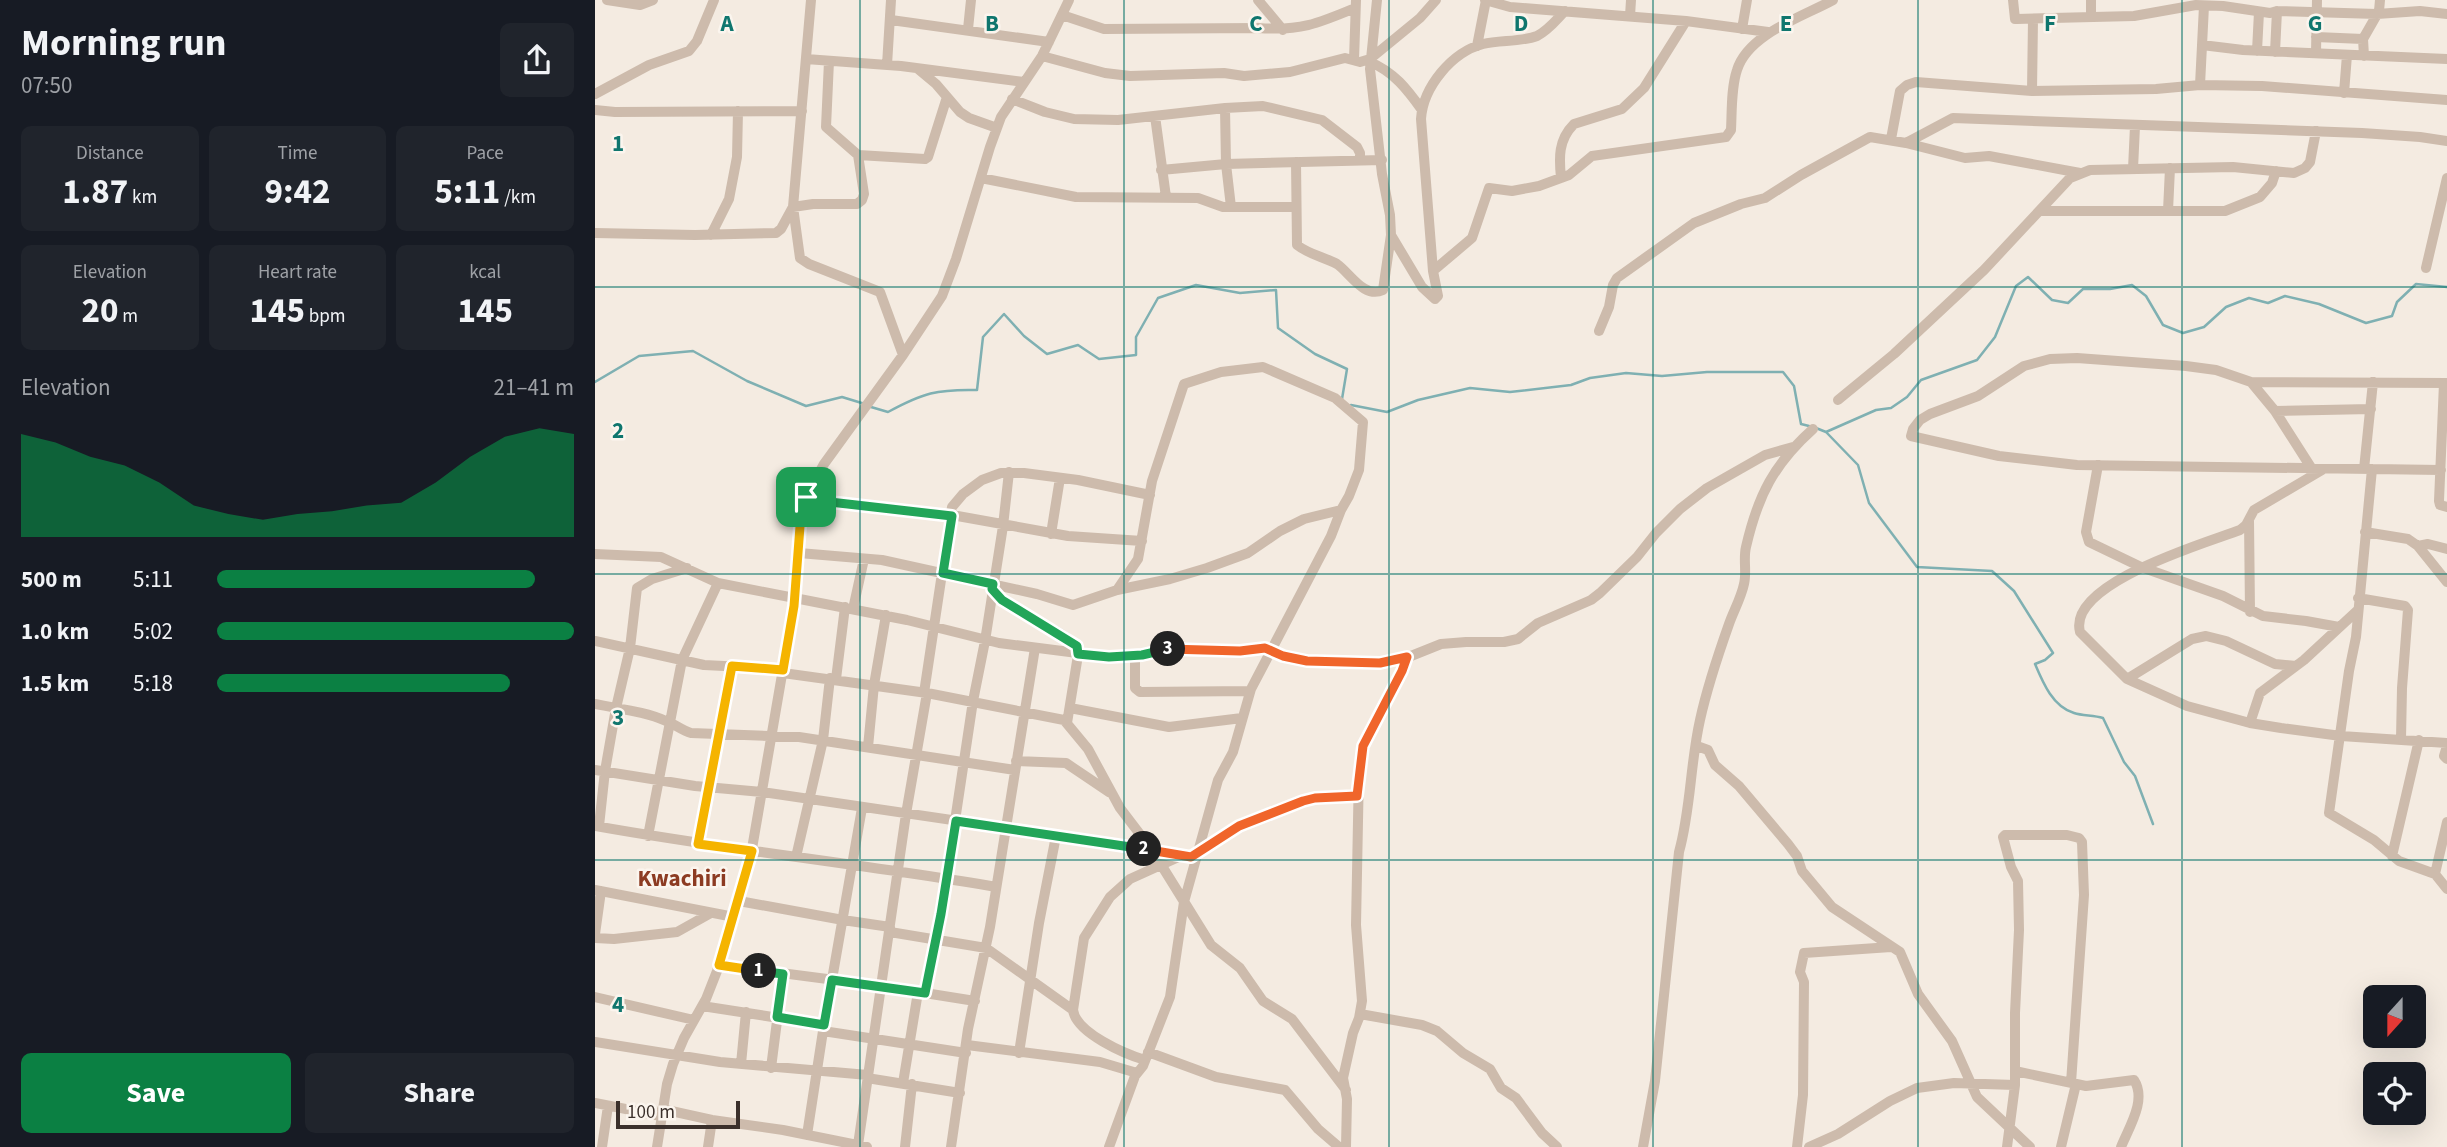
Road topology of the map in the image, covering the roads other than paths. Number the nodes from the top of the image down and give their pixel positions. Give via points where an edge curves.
1 (607, 0) edge
2 (653, 0) edge
3 (714, 0) edge
4 (810, 0) edge
5 (891, 0) edge
6 (971, 0) edge
7 (1069, 0) edge
8 (1258, 0) edge
9 (1377, 0) edge
10 (1436, 0) edge
11 (1486, 0) edge
12 (1631, 0) edge
13 (1747, 0) edge
14 (1833, 0) edge
15 (2013, 0) edge
16 (2091, 0) edge
17 (2353, 0) edge
18 (2380, 0) edge
19 (1355, 4) edge
20 (1512, 4) edge
21 (2204, 6) junction
22 (2317, 6) edge
23 (1565, 10) junction
24 (2277, 11) junction
25 (2259, 12) junction
26 (2352, 13) junction
27 (2377, 14) junction
28 (2447, 14) edge
29 (1062, 15) junction
30 (1630, 16) junction
31 (2091, 17) junction
32 (2033, 19) junction
33 (891, 20) junction
34 (1686, 21) junction
35 (968, 29) junction
36 (1742, 29) junction
37 (1283, 30) junction
38 (1767, 33) junction
39 (2316, 37) junction
40 (2363, 39) junction
41 (1049, 41) junction
42 (2202, 45) junction
43 (1477, 46) junction
44 (2257, 51) junction
45 (2275, 52) junction
46 (2316, 53) junction
47 (1042, 55) junction
48 (2347, 55) junction
49 (2364, 55) junction
50 (806, 59) junction
51 (2447, 59) edge
52 (1354, 60) junction
53 (1370, 60) junction
54 (829, 61) junction
55 (887, 65) junction
56 (918, 69) junction
57 (1024, 82) junction
58 (2200, 85) junction
59 (2032, 91) junction
60 (2344, 93) junction
61 (595, 94) edge
62 (947, 97) junction
63 (1012, 99) junction
64 (2447, 100) edge
65 (1225, 108) junction
66 (595, 110) edge
67 (1422, 110) junction
68 (738, 111) junction
69 (802, 111) junction
70 (1155, 116) junction
71 (2136, 126) junction
72 (997, 128) junction
73 (2316, 131) junction
74 (1891, 139) junction
75 (2447, 141) edge
76 (1906, 143) junction
77 (858, 155) junction
78 (1360, 160) junction
79 (1382, 160) junction
80 (1296, 162) junction
81 (1226, 164) junction
82 (2170, 168) junction
83 (2133, 169) junction
84 (1161, 170) junction
85 (2276, 172) junction
86 (2080, 173) junction
87 (981, 178) junction
88 (1561, 178) junction
89 (2447, 178) edge
90 (1166, 197) junction
91 (793, 207) junction
92 (1231, 207) junction
93 (1296, 207) junction
94 (2040, 211) junction
95 (2168, 211) junction
96 (595, 233) edge
97 (1391, 234) junction
98 (711, 235) junction
99 (2426, 268) dead end
100 (1433, 271) junction
101 (1599, 331) dead end
102 (903, 355) junction
103 (2251, 382) junction
104 (2373, 382) junction
105 (2446, 383) edge
106 (1838, 400) dead end
107 (2371, 409) junction
108 (2275, 411) junction
109 (1813, 429) dead end
110 (1793, 447) junction
111 (2098, 465) junction
112 (2312, 469) junction
113 (2324, 469) junction
114 (2368, 469) junction
115 (2441, 470) junction
116 (1009, 472) junction
117 (1060, 478) junction
118 (1150, 495) junction
119 (806, 497) junction
120 (2447, 507) edge
121 (1341, 510) junction
122 (952, 516) junction
123 (2249, 520) junction
124 (1003, 526) junction
125 (2365, 532) junction
126 (1051, 534) junction
127 (1142, 541) junction
128 (2418, 545) junction
129 (2447, 549) edge
130 (799, 553) junction
131 (595, 554) edge
132 (864, 559) junction
133 (2140, 567) junction
134 (687, 568) junction
135 (943, 573) junction
136 (2447, 582) edge
137 (718, 583) junction
138 (993, 586) junction
139 (1117, 590) junction
140 (795, 598) junction
141 (2358, 604) junction
142 (849, 608) junction
143 (2250, 612) junction
144 (886, 615) junction
145 (936, 627) junction
146 (2339, 627) junction
147 (985, 640) junction
148 (595, 641) edge
149 (630, 648) junction
150 (1035, 648) junction
151 (1271, 653) junction
152 (1078, 654) junction
153 (1135, 655) junction
154 (1407, 657) junction
155 (682, 660) junction
156 (732, 666) junction
157 (2296, 666) junction
158 (783, 671) junction
159 (833, 678) junction
160 (2127, 679) junction
161 (874, 685) junction
162 (1250, 691) junction
163 (926, 693) junction
164 (972, 701) junction
165 (595, 704) edge
166 (616, 708) junction
167 (1070, 708) junction
168 (1023, 711) junction
169 (1242, 718) junction
170 (669, 721) junction
171 (1067, 723) junction
172 (2250, 723) junction
173 (721, 734) junction
174 (772, 735) junction
175 (2341, 736) junction
176 (2401, 739) junction
177 (823, 740) junction
178 (2419, 740) junction
179 (2447, 745) edge
180 (1697, 746) junction
181 (868, 747) junction
182 (917, 755) junction
183 (2447, 759) edge
184 (964, 762) junction
185 (1015, 766) junction
186 (600, 771) edge
187 (660, 780) junction
188 (708, 788) junction
189 (762, 792) junction
190 (1113, 796) junction
191 (1357, 796) junction
192 (810, 799) junction
193 (863, 807) junction
194 (906, 814) junction
195 (956, 821) junction
196 (2447, 822) edge
197 (597, 826) edge
198 (1006, 828) junction
199 (2446, 835) edge
200 (648, 836) junction
201 (1055, 836) junction
202 (698, 844) junction
203 (1152, 850) junction
204 (752, 851) junction
205 (1197, 852) junction
206 (1183, 855) junction
207 (2392, 856) junction
208 (796, 857) junction
209 (852, 864) junction
210 (1160, 864) junction
211 (899, 870) junction
212 (2435, 874) junction
213 (946, 879) junction
214 (996, 887) junction
215 (2447, 889) edge
216 (598, 891) edge
217 (739, 901) junction
218 (1184, 902) junction
219 (711, 913) junction
220 (734, 917) junction
221 (843, 920) junction
222 (890, 929) junction
223 (595, 936) edge
224 (936, 940) junction
225 (1893, 947) junction
226 (986, 948) junction
227 (719, 965) junction
228 (783, 974) junction
229 (1031, 978) junction
230 (832, 980) junction
231 (881, 986) junction
232 (922, 992) junction
233 (595, 997) edge
234 (975, 1001) junction
235 (702, 1006) junction
236 (1073, 1010) junction
237 (745, 1012) junction
238 (1360, 1014) junction
239 (777, 1017) junction
240 (694, 1020) junction
241 (823, 1028) junction
242 (873, 1039) junction
243 (595, 1042) edge
244 (910, 1044) junction
245 (966, 1049) junction
246 (1019, 1053) junction
247 (677, 1054) junction
248 (1147, 1056) junction
249 (741, 1064) junction
250 (771, 1068) junction
251 (816, 1070) junction
252 (2015, 1071) junction
253 (1137, 1073) junction
254 (868, 1077) junction
255 (1970, 1083) junction
256 (2074, 1083) junction
257 (907, 1084) junction
258 (2015, 1085) junction
259 (1346, 1090) junction
260 (960, 1093) junction
261 (595, 1102) edge
262 (608, 1106) junction
263 (662, 1112) junction
264 (712, 1120) junction
265 (2010, 1129) junction
266 (811, 1139) edge
267 (862, 1146) edge
268 (602, 1147) edge
269 (657, 1147) edge
270 (708, 1147) edge
271 (905, 1147) edge
272 (951, 1147) edge
273 (1109, 1147) edge
274 (1339, 1147) edge
275 (1346, 1147) edge
276 (1557, 1147) edge
277 (1643, 1147) edge
278 (1797, 1147) edge
279 (1809, 1147) edge
280 (2007, 1147) edge
281 (2031, 1147) edge
282 (2061, 1147) edge
283 (2121, 1147) edge

1 - 2 street via 640,5
3 - 61 street via 689,51 649,65
4 - 50 street
5 - 33 street
6 - 35 street
7 - 29 street
8 - 37 street
9 - 53 street
10 - 53 street
11 - 20 street
11 - 43 street
12 - 30 street
13 - 36 street
14 - 38 street
15 - 32 street via 2015,19
16 - 31 street
17 - 26 street
18 - 27 street
19 - 37 street via 1317,24
19 - 52 street
20 - 23 street
21 - 25 street
21 - 31 street
21 - 42 street
22 - 24 street
22 - 26 street
22 - 39 street
23 - 30 street
23 - 43 street via 1537,35
24 - 25 street
24 - 45 street
25 - 44 street
26 - 27 street
27 - 28 street
27 - 40 street
29 - 37 street via 1104,29
29 - 41 street
30 - 34 street
31 - 32 street
32 - 59 street
33 - 35 street
33 - 55 street
34 - 36 street
34 - 88 street via 1644,88 1622,109 1569,129 1558,156
35 - 41 street
36 - 38 street
38 - 88 street via 1736,70 1731,130 1726,137 1592,156
39 - 40 street
39 - 46 street
40 - 49 street
41 - 47 street
42 - 44 street
42 - 58 street
43 - 67 street via 1448,64
44 - 45 street
45 - 46 street
46 - 48 street
47 - 52 street via 1130,76 1244,76
47 - 57 street
48 - 49 street
48 - 60 street
49 - 51 street
50 - 54 street
50 - 69 street
52 - 53 street
53 - 67 street via 1406,87
53 - 79 street
54 - 55 street
54 - 77 street via 826,127
55 - 56 street
56 - 57 street
56 - 62 street
57 - 63 street
58 - 59 street
58 - 60 street
59 - 74 street via 1907,85 1900,91
60 - 64 street
62 - 72 street via 969,118
62 - 77 street via 925,159
63 - 70 street via 1074,119
63 - 72 street
65 - 70 street
65 - 78 street via 1263,106 1322,120 1357,147
65 - 81 street
66 - 68 street
67 - 100 street
68 - 69 street
68 - 98 street via 737,157 729,199
69 - 91 street
70 - 84 street
71 - 73 street
71 - 76 street via 1953,118
71 - 83 street
72 - 87 street
73 - 75 street
73 - 85 street via 2305,168
74 - 76 street
74 - 101 street via 1870,137 1765,198 1679,232 1617,278
76 - 86 street via 1965,158 1989,156
77 - 91 street via 862,200
78 - 79 street
78 - 80 street
79 - 97 street
80 - 81 street
80 - 93 street
81 - 84 street
81 - 92 street
82 - 83 street
82 - 85 street
82 - 95 street
83 - 86 street
84 - 90 street
85 - 95 street via 2260,197 2234,209
86 - 94 street via 2063,183
87 - 90 street via 1076,197
87 - 102 street via 951,276
88 - 100 street via 1522,190 1489,188 1470,242
89 - 99 street
90 - 92 street via 1198,198
91 - 98 street via 776,233
91 - 102 street via 802,261 880,292
92 - 93 street
93 - 97 street via 1297,246 1337,264 1353,281 1375,292 1383,290
94 - 95 street
94 - 106 street via 1935,317
96 - 98 street
97 - 100 street via 1422,287 1435,299
102 - 119 street via 824,464
103 - 104 street
103 - 108 street
103 - 111 street via 2186,366 2050,359 2024,366 1978,396 1930,414 1913,429 1912,436 2014,458
104 - 105 street
104 - 107 street
105 - 115 street
107 - 108 street
107 - 114 street
108 - 112 street
109 - 110 street
110 - 154 street via 1765,454 1707,488 1680,509 1591,600 1538,624 1512,642 1441,644
110 - 180 street via 1771,475 1747,545 1745,581 1703,708
111 - 112 street
111 - 133 street via 2088,542
112 - 113 street
113 - 114 street
113 - 123 street via 2254,510
114 - 115 street
114 - 125 street
115 - 120 street via 2439,501
116 - 117 street
116 - 122 street via 982,480 963,494 952,507
116 - 124 street
117 - 118 street
117 - 126 street
118 - 121 street via 1184,384 1221,372 1263,367 1335,398 1363,422 1359,470
118 - 127 street
119 - 122 street
119 - 130 street
121 - 139 street via 1304,519 1232,559
121 - 151 street
122 - 124 street
122 - 135 street
123 - 133 street via 2240,530
123 - 143 street
124 - 126 street
124 - 138 street
125 - 128 street
125 - 141 street
126 - 127 street
127 - 139 street via 1138,559
128 - 129 street
128 - 136 street
130 - 132 street
130 - 140 street
131 - 134 street via 661,557
132 - 135 street
132 - 142 street
133 - 143 street via 2223,596
133 - 160 street via 2094,595 2078,627
134 - 137 street
134 - 149 street via 637,588
135 - 138 street
135 - 145 street
137 - 140 street
137 - 155 street
138 - 139 street via 1073,605
138 - 147 street
138 - 152 street via 1002,600 1077,646
140 - 142 street
140 - 158 street
141 - 146 street
141 - 175 street
141 - 176 street via 2405,606 2409,610
142 - 144 street
142 - 159 street
143 - 146 street
144 - 145 street
144 - 161 street
145 - 147 street
145 - 163 street
146 - 157 street
147 - 150 street
147 - 164 street
148 - 149 street
149 - 155 street
149 - 166 street
150 - 152 street
150 - 168 street
151 - 153 street via 1265,648 1185,649
151 - 154 street via 1307,661 1380,663
151 - 162 street
152 - 153 street
152 - 167 street
153 - 162 street via 1140,692
154 - 191 street via 1363,746
155 - 156 street
155 - 170 street
156 - 158 street
156 - 173 street
157 - 160 street via 2275,664 2206,636 2192,639
157 - 172 street via 2260,693
158 - 159 street
158 - 174 street
159 - 161 street
159 - 177 street
160 - 172 street via 2187,706
161 - 163 street
161 - 181 street
162 - 169 street
163 - 164 street
163 - 182 street
164 - 168 street
164 - 184 street
165 - 166 street
166 - 170 street
166 - 186 street
167 - 169 street via 1169,727
167 - 171 street
168 - 171 street
168 - 185 street
169 - 205 street
170 - 173 street via 691,733
170 - 187 street
171 - 190 street via 1088,749
172 - 175 street
173 - 174 street
173 - 188 street
174 - 177 street
174 - 189 street
175 - 176 street
175 - 207 street via 2329,813
176 - 178 street
177 - 181 street
177 - 192 street
178 - 179 street
178 - 207 street
179 - 183 street
180 - 225 street via 1708,750 1715,765 1788,844 1802,871 1832,907
180 - 277 street via 1679,852 1654,1089
181 - 182 street
182 - 184 street
182 - 194 street
184 - 185 street
184 - 195 street
185 - 190 street via 1066,763
185 - 198 street
186 - 187 street
186 - 197 street
187 - 188 street
187 - 200 street
188 - 189 street
188 - 202 street
189 - 192 street
189 - 204 street
190 - 203 street
191 - 205 street via 1303,801 1239,826
191 - 238 street
192 - 193 street
192 - 208 street
193 - 194 street
193 - 209 street
194 - 195 street
194 - 211 street
195 - 198 street
195 - 213 street
196 - 199 street
197 - 200 street
198 - 201 street
198 - 214 street
199 - 212 street
200 - 202 street
201 - 203 street
201 - 229 street
202 - 204 street
203 - 206 street
203 - 210 street
204 - 208 street
204 - 217 street
205 - 206 street via 1191,857
205 - 218 street
206 - 210 street
207 - 212 street
208 - 209 street
209 - 211 street
209 - 221 street
210 - 218 street
210 - 236 street via 1120,886 1085,934
211 - 213 street
211 - 222 street
212 - 215 street
213 - 214 street
213 - 224 street
214 - 226 street
216 - 219 street
216 - 223 street
217 - 220 street
217 - 221 street
218 - 248 street via 1170,997
218 - 259 street via 1211,945 1240,968 1262,1001 1292,1019
219 - 220 street
219 - 223 street via 677,932 614,939
220 - 227 street
221 - 222 street
221 - 230 street
222 - 224 street
222 - 231 street
224 - 226 street
224 - 232 street
225 - 255 street via 1900,952 1923,1002 1952,1041
225 - 278 street via 1804,953 1800,972 1804,980 1803,1095
226 - 229 street
226 - 234 street
227 - 228 street
227 - 235 street
228 - 230 street
228 - 239 street
229 - 236 street
229 - 246 street
230 - 231 street
230 - 241 street
231 - 232 street
231 - 242 street
232 - 234 street
232 - 244 street
233 - 240 street
234 - 245 street
235 - 237 street
235 - 240 street
236 - 248 street via 1087,1031 1126,1054
237 - 239 street
237 - 249 street
238 - 259 street via 1343,1078
238 - 276 street via 1437,1031 1490,1069 1501,1088
239 - 241 street
239 - 250 street
240 - 247 street
241 - 242 street
241 - 251 street
242 - 244 street
242 - 254 street
243 - 247 street
244 - 245 street
244 - 257 street
245 - 246 street
245 - 260 street
246 - 253 street via 1100,1062
247 - 249 street
247 - 263 street
248 - 253 street
248 - 274 street via 1216,1077 1285,1090
249 - 250 street
250 - 251 street
251 - 254 street
251 - 266 street
252 - 256 street
252 - 256 street via 2018,881 2003,837 2074,836 2082,842 2084,895
252 - 258 street
253 - 273 street
254 - 257 street
254 - 267 street
255 - 258 street
255 - 265 street
255 - 279 street via 1911,1090
256 - 282 street
256 - 283 street via 2094,1087 2136,1082 2138,1106
257 - 260 street
257 - 271 street
258 - 265 street
259 - 275 street
260 - 272 street
261 - 262 street
262 - 263 street
262 - 268 street
263 - 264 street
263 - 269 street
264 - 266 street
264 - 270 street
265 - 280 street
265 - 281 street
266 - 267 street

